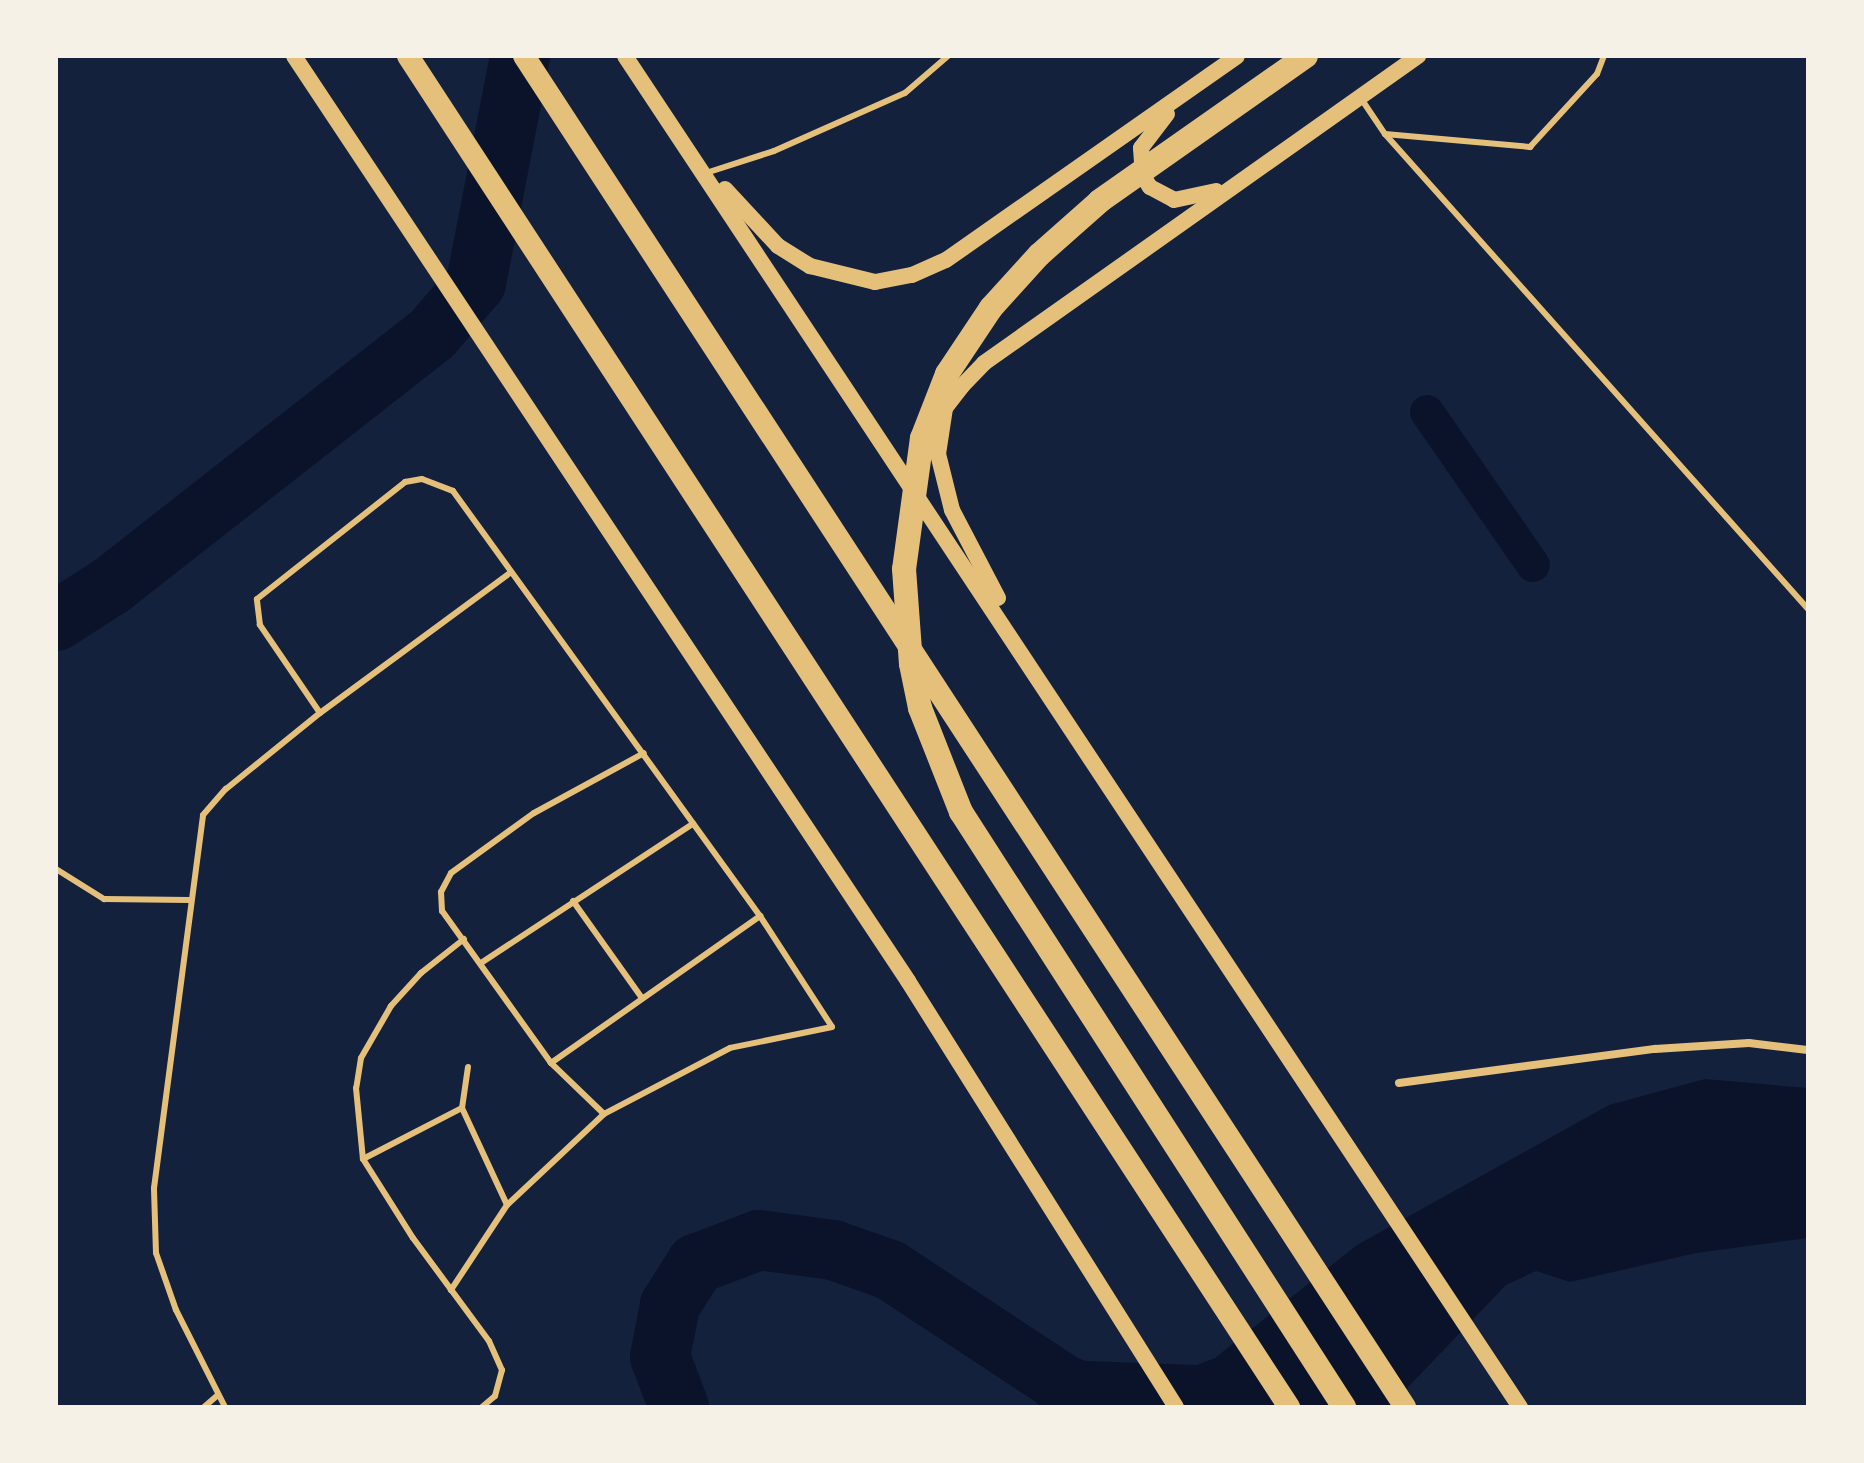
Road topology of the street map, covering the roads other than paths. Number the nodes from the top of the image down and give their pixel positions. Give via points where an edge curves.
1 (294, 56) edge
2 (408, 56) edge
3 (524, 56) edge
4 (625, 56) edge
5 (948, 56) edge
6 (1237, 56) edge
7 (1306, 56) edge
8 (1418, 56) edge
9 (1604, 56) edge
10 (1199, 83) junction
11 (1360, 97) junction
12 (1385, 134) junction
13 (697, 159) junction
14 (1260, 168) junction
15 (709, 172) junction
16 (511, 572) junction
17 (1808, 609) edge
18 (1037, 673) junction
19 (320, 713) junction
20 (644, 753) junction
21 (693, 824) junction
22 (56, 869) edge
23 (189, 900) junction
24 (573, 901) junction
25 (760, 916) junction
26 (464, 939) junction
27 (481, 963) junction
28 (642, 998) junction
29 (1808, 1050) edge
30 (551, 1063) junction
31 (468, 1067) dead end
32 (1399, 1083) dead end
33 (462, 1108) junction
34 (604, 1114) junction
35 (363, 1159) junction
36 (507, 1205) junction
37 (451, 1290) junction
38 (218, 1395) junction
39 (204, 1407) edge
40 (225, 1407) edge
41 (482, 1407) edge
42 (1176, 1407) edge
43 (1289, 1407) edge
44 (1344, 1407) edge
45 (1405, 1407) edge
46 (1520, 1407) edge

1 - 42 main road via 908,981
2 - 43 highway
3 - 45 highway
4 - 13 main road
5 - 15 lane via 905,93 774,151
6 - 10 main road
7 - 44 highway via 1100,201 1039,255 991,308 947,374 922,438 904,569 920,708 961,812
8 - 11 main road
9 - 12 lane via 1597,74 1530,147
10 - 14 main road via 1146,135 1140,162 1150,187 1187,201
10 - 15 main road via 946,260 887,280 846,278 810,266 778,246
11 - 12 lane
11 - 14 main road
12 - 17 lane
13 - 15 main road
13 - 18 main road
14 - 18 main road via 984,363 945,408 938,454 952,510
16 - 19 lane
16 - 19 lane via 453,491 422,479 405,482 257,599 260,625
16 - 20 lane
18 - 46 main road
19 - 23 lane via 226,789 203,815
20 - 21 lane
20 - 26 lane via 534,813 451,873 441,892 442,911
21 - 24 lane
21 - 25 lane
22 - 23 lane via 104,899
23 - 38 lane via 154,1188 156,1253 176,1310
24 - 27 lane
24 - 28 lane
25 - 28 lane
25 - 34 lane via 832,1027 730,1048
26 - 27 lane
26 - 35 lane via 421,973 391,1006 361,1058 356,1088
27 - 30 lane
28 - 30 lane
29 - 32 street via 1749,1043 1655,1049
30 - 34 lane
31 - 33 lane
33 - 35 lane
33 - 36 lane
34 - 36 lane
35 - 37 lane
36 - 37 lane
37 - 41 lane via 489,1341 502,1370 495,1396
38 - 39 lane
38 - 40 lane

